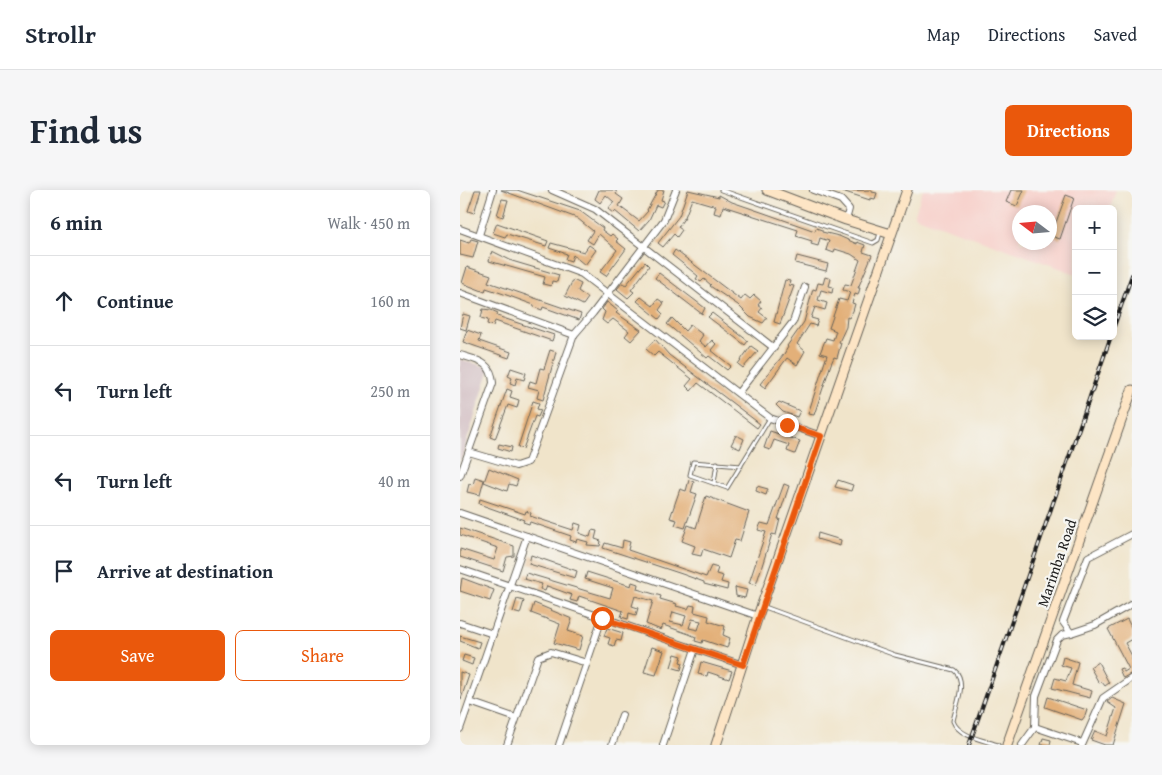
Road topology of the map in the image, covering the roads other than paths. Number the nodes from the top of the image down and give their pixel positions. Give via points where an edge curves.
1 (493, 190) edge
2 (552, 190) edge
3 (676, 190) edge
4 (721, 190) edge
5 (767, 190) edge
6 (813, 190) edge
7 (907, 190) edge
8 (846, 220) junction
9 (460, 229) edge
10 (880, 231) junction
11 (891, 234) junction
12 (479, 235) junction
13 (642, 246) junction
14 (805, 287) dead end
15 (460, 293) edge
16 (608, 293) junction
17 (574, 335) junction
18 (774, 348) junction
19 (460, 355) edge
20 (1132, 390) edge
21 (738, 393) junction
22 (770, 418) junction
23 (821, 436) junction
24 (469, 452) junction
25 (717, 463) junction
26 (741, 466) junction
27 (460, 476) edge
28 (714, 483) junction
29 (460, 513) edge
30 (1132, 534) edge
31 (527, 536) junction
32 (460, 569) edge
33 (510, 586) junction
34 (1132, 604) edge
35 (762, 606) junction
36 (758, 616) junction
37 (602, 618) junction
38 (460, 623) edge
39 (1071, 633) junction
40 (493, 634) junction
41 (695, 649) junction
42 (587, 663) junction
43 (743, 665) junction
44 (1132, 678) edge
45 (470, 702) junction
46 (622, 715) dead end
47 (516, 718) junction
48 (1035, 727) junction
49 (460, 729) edge
50 (1082, 744) edge
51 (507, 745) edge
52 (559, 745) edge
53 (612, 745) edge
54 (663, 745) edge
55 (716, 745) edge
56 (998, 745) edge
57 (1007, 745) edge
58 (1022, 745) edge

1 - 12 street
2 - 13 street via 595,209
3 - 13 street via 664,220
4 - 10 lane via 873,242 878,240
5 - 8 street
6 - 8 street via 845,204 849,209
7 - 11 street
8 - 10 street
9 - 12 street
10 - 11 street
11 - 23 street
12 - 16 street via 582,274
13 - 16 street
13 - 18 street
14 - 18 street via 793,322
15 - 17 street
16 - 17 street
16 - 21 street
17 - 24 street via 528,462 516,466
18 - 21 street
19 - 24 street via 485,363 493,383
20 - 57 street, Marimba Road
21 - 22 street
22 - 23 street
22 - 26 lane
23 - 35 street
24 - 27 street
25 - 26 lane
25 - 28 lane
25 - 28 lane via 693,462 690,475
26 - 28 lane via 727,488
29 - 31 street
30 - 39 street via 1088,557 1063,622
31 - 33 street
31 - 36 street
32 - 33 street
33 - 37 street
33 - 40 street
34 - 39 street via 1095,625
35 - 36 street
35 - 56 lane via 895,655 954,670 962,682 953,721 955,727 960,732
36 - 43 street
37 - 41 street
37 - 42 street
38 - 40 street
39 - 48 street via 1062,635 1054,648 1036,696
40 - 45 street
41 - 43 street
41 - 54 street
42 - 47 street via 551,652 541,654 535,660
42 - 52 street
43 - 55 street
44 - 50 street via 1103,698
45 - 47 street
45 - 49 street
46 - 53 street
47 - 51 street
48 - 50 street
48 - 58 street

